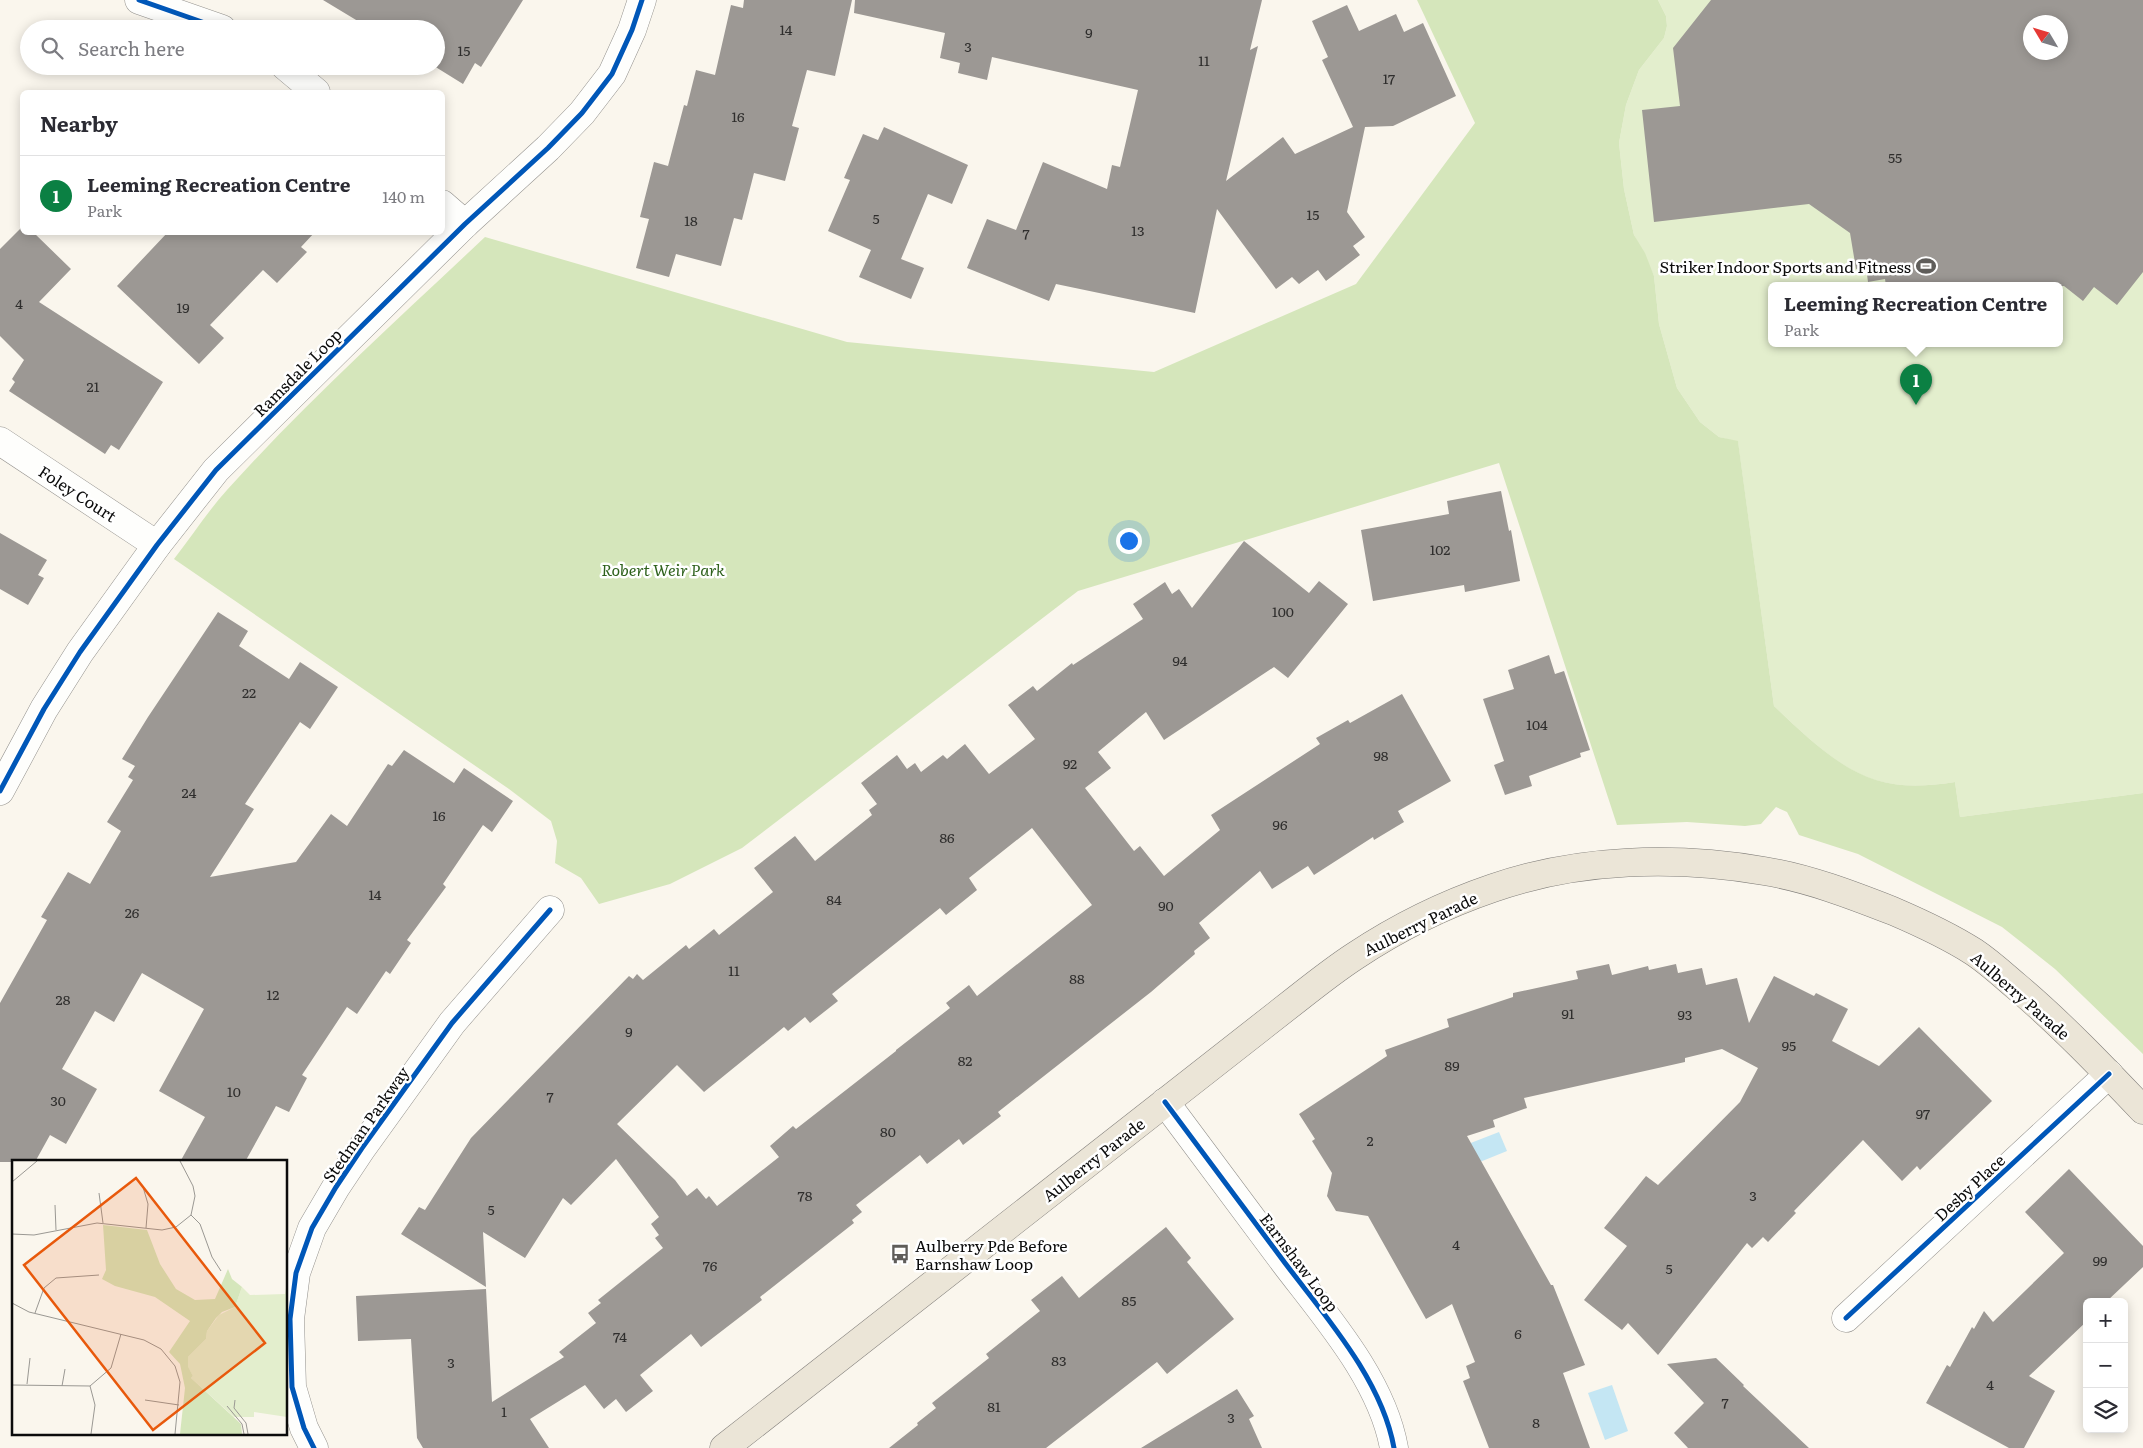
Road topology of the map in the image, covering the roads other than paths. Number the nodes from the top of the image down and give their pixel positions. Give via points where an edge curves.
1 (139, 0) edge
2 (642, 0) edge
3 (196, 20) edge
4 (295, 75) edge
5 (314, 90) edge
6 (445, 206) edge
7 (466, 224) junction
8 (0, 441) edge
9 (157, 544) junction
10 (0, 791) edge
11 (550, 910) dead end
12 (2109, 1074) junction
13 (1165, 1102) junction
14 (2143, 1110) edge
15 (1846, 1318) dead end
16 (314, 1448) edge
17 (724, 1448) edge
18 (1394, 1448) edge

1 - 3 street
2 - 7 street, Ramsdale Loop via 612,74 588,105 548,148
4 - 5 street
6 - 7 street
7 - 9 street, Ramsdale Loop via 216,470
8 - 9 street, Foley Court
9 - 10 street, Ramsdale Loop via 44,708
11 - 16 street, Stedman Parkway via 452,1023 357,1156 312,1228 296,1273 290,1319 292,1387 304,1428
12 - 13 main road, Aulberry Parade via 2041,1007 1999,972 1975,953 1925,925 1861,898 1765,871 1680,862 1633,863 1584,867 1528,878 1493,888 1404,928 1341,966
12 - 14 main road, Aulberry Parade
12 - 15 street, Desby Place
13 - 17 main road, Aulberry Parade
13 - 18 street, Earnshaw Loop via 1346,1344 1374,1390

